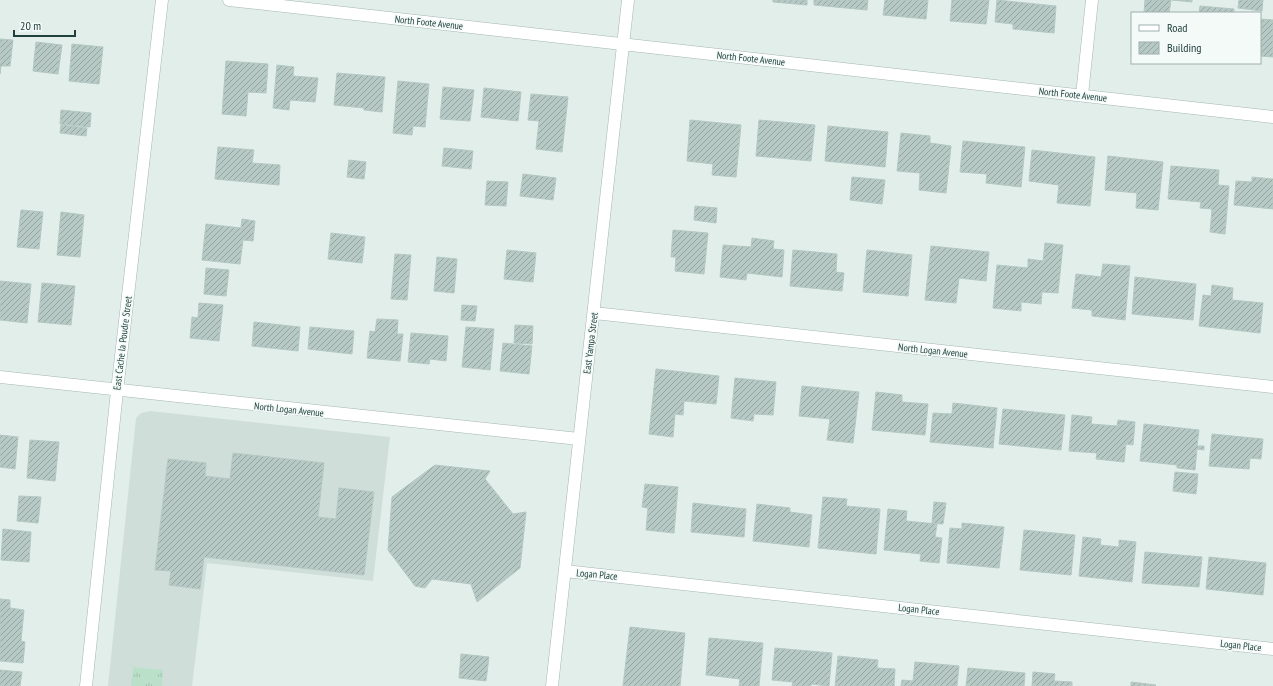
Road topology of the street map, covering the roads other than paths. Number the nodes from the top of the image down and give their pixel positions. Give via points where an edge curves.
1 (162, 0) edge
2 (229, 0) edge
3 (628, 0) edge
4 (1092, 0) edge
5 (624, 44) junction
6 (1082, 95) junction
7 (1273, 117) edge
8 (594, 313) junction
9 (0, 377) edge
10 (1273, 387) edge
11 (117, 390) junction
12 (579, 439) junction
13 (565, 571) junction
14 (1273, 649) edge
15 (86, 686) edge
16 (552, 686) edge

1 - 11 street, East Cache la Poudre Street
2 - 5 street, North Foote Avenue
3 - 5 street, East Yampa Street
4 - 6 street
5 - 6 street, North Foote Avenue
5 - 8 street, East Yampa Street
6 - 7 street, North Foote Avenue
8 - 10 street, North Logan Avenue
8 - 12 street, East Yampa Street
9 - 11 street, North Logan Avenue
11 - 12 street, North Logan Avenue
11 - 15 street, East Cache la Poudre Street
12 - 13 street, East Yampa Street
13 - 14 street, Logan Place
13 - 16 street, East Yampa Street

